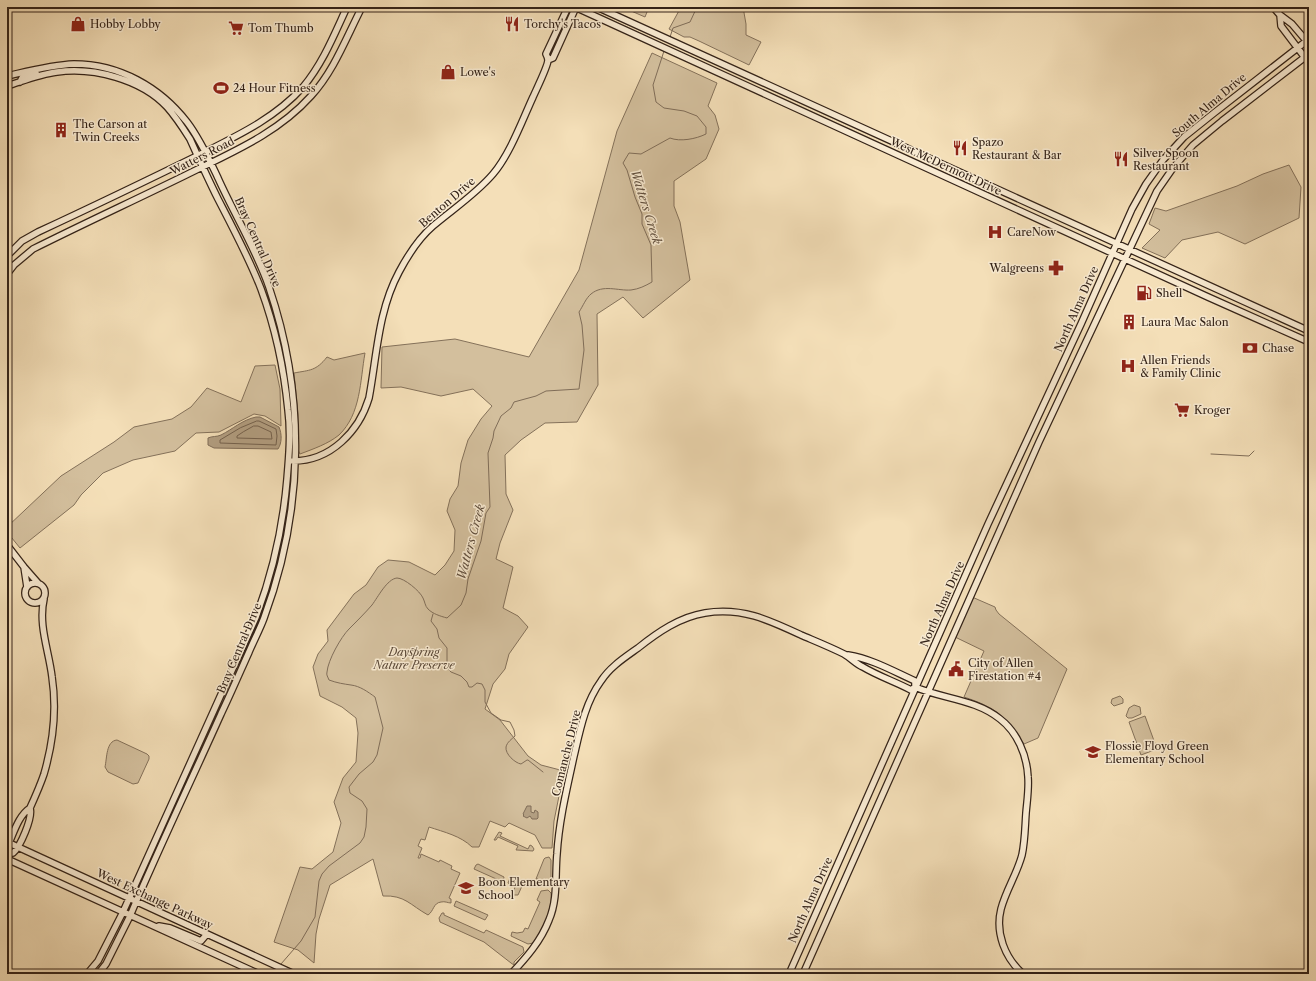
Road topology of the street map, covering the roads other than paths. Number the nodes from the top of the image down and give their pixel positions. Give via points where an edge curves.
1 (347, 7) edge
2 (362, 7) edge
3 (568, 7) edge
4 (576, 7) edge
5 (597, 7) edge
6 (1273, 7) edge
7 (1280, 15) junction
8 (1308, 41) edge
9 (1297, 48) junction
10 (1307, 56) edge
11 (548, 60) junction
12 (1309, 63) edge
13 (50, 67) junction
14 (7, 76) edge
15 (20, 82) junction
16 (7, 86) edge
17 (155, 97) junction
18 (177, 110) junction
19 (824, 111) junction
20 (820, 119) junction
21 (205, 152) junction
22 (198, 156) junction
23 (211, 163) junction
24 (941, 165) junction
25 (204, 167) junction
26 (937, 173) junction
27 (1022, 201) junction
28 (1017, 209) junction
29 (1116, 244) junction
30 (1129, 250) junction
31 (1112, 252) junction
32 (7, 256) edge
33 (1125, 259) junction
34 (7, 274) edge
35 (1233, 298) junction
36 (1229, 306) junction
37 (1309, 331) edge
38 (1309, 342) edge
39 (1028, 438) junction
40 (1039, 442) junction
41 (289, 461) junction
42 (296, 461) junction
43 (7, 545) edge
44 (24, 567) junction
45 (38, 583) junction
46 (27, 587) junction
47 (44, 598) junction
48 (34, 603) junction
49 (41, 618) junction
50 (845, 655) junction
51 (882, 666) junction
52 (879, 674) junction
53 (915, 687) junction
54 (928, 692) junction
55 (30, 808) junction
56 (8, 843) edge
57 (18, 847) junction
58 (7, 853) edge
59 (7, 859) edge
60 (129, 898) junction
61 (136, 901) junction
62 (122, 912) junction
63 (130, 916) junction
64 (151, 925) junction
65 (207, 934) junction
66 (257, 973) edge
67 (87, 974) edge
68 (98, 974) edge
69 (294, 974) edge
70 (511, 974) edge
71 (789, 974) edge
72 (803, 974) edge
73 (1023, 974) edge

1 - 21 main road, Watters Road via 323,58 294,97 265,120
2 - 23 main road, Watters Road via 334,64 311,96 271,131
3 - 11 main road, Benton Drive via 546,54
4 - 11 main road, Benton Drive via 553,58
4 - 20 main road, West McDermott Drive
5 - 19 main road, West McDermott Drive
6 - 7 main road
7 - 8 main road
7 - 9 main road via 1281,26
8 - 9 main road, South Alma Drive
9 - 10 main road
9 - 29 main road, South Alma Drive via 1184,137 1146,184
10 - 12 main road
10 - 30 main road, South Alma Drive via 1222,121 1190,149 1157,191
11 - 42 main road, Benton Drive via 513,139 493,174 432,227 411,251 398,274 382,317 369,398 360,421 344,440 324,454
13 - 14 main road
13 - 15 main road via 22,78
13 - 18 main road via 75,64 113,70 151,87
15 - 16 main road
15 - 17 main road via 56,72 102,73 130,82
17 - 18 main road
17 - 22 main road, Bray Central Drive via 182,126
18 - 21 main road, Bray Central Drive
19 - 20 main road
19 - 24 main road, West McDermott Drive
20 - 26 main road, West McDermott Drive
21 - 22 main road, Watters Road
21 - 23 main road, Bray Central Drive
22 - 25 main road, Bray Central Drive
22 - 32 main road, Watters Road via 38,232 22,241
23 - 25 main road, Watters Road
23 - 42 main road, Bray Central Drive via 269,286 280,324 293,394
24 - 26 main road
24 - 27 main road, West McDermott Drive
25 - 34 main road, Watters Road via 33,249 14,264
25 - 41 main road, Bray Central Drive via 253,270 272,324 288,409
26 - 28 main road, West McDermott Drive
27 - 28 main road
27 - 29 main road, West McDermott Drive
28 - 31 main road, West McDermott Drive
29 - 30 main road, West McDermott Drive
29 - 31 main road, North Alma Drive
30 - 33 main road, North Alma Drive
30 - 35 main road, West McDermott Drive
31 - 33 main road, West McDermott Drive
31 - 39 main road, North Alma Drive
33 - 36 main road, West McDermott Drive
33 - 40 main road, North Alma Drive
35 - 36 main road
35 - 37 main road, West McDermott Drive
36 - 38 main road, West McDermott Drive
39 - 40 main road
39 - 53 main road, North Alma Drive
40 - 54 main road, North Alma Drive
41 - 42 main road, Benton Drive
41 - 60 main road, Bray Central Drive via 280,534 262,601
42 - 61 main road, Bray Central Drive via 292,509 281,563 264,618
43 - 44 main road
44 - 45 main road
44 - 46 main road
45 - 46 main road via 32,583
45 - 47 main road via 45,589
46 - 48 main road via 25,596
47 - 48 main road
47 - 49 main road
48 - 49 main road
49 - 55 main road via 55,707 48,758
50 - 51 main road, Comanche Drive
50 - 52 main road, Comanche Drive
50 - 70 main road, Comanche Drive via 762,617 739,612 717,612 692,616 672,624 611,669 594,692 584,716 567,785 559,827 556,894 550,918 541,939
51 - 52 main road
51 - 53 main road, Comanche Drive via 915,681
52 - 53 main road, Comanche Drive via 911,690
53 - 54 main road, Comanche Drive
53 - 71 main road, North Alma Drive
54 - 72 main road, North Alma Drive
54 - 73 main road, Comanche Drive via 976,705 991,712 1013,733 1024,755 1028,778 1023,849 999,922 1007,954
55 - 56 main road via 21,818
55 - 57 main road via 30,819
56 - 57 main road, West Exchange Parkway
57 - 58 main road via 13,854
57 - 60 main road, West Exchange Parkway
59 - 62 main road
60 - 61 main road, West Exchange Parkway
60 - 62 main road, Bray Central Drive
61 - 63 main road, Bray Central Drive
61 - 65 main road, West Exchange Parkway
62 - 63 main road
62 - 67 main road, Bray Central Drive via 98,961
63 - 64 main road
63 - 68 main road, Bray Central Drive via 106,964
64 - 65 main road via 170,928 201,941
64 - 66 main road
65 - 69 main road, West Exchange Parkway

